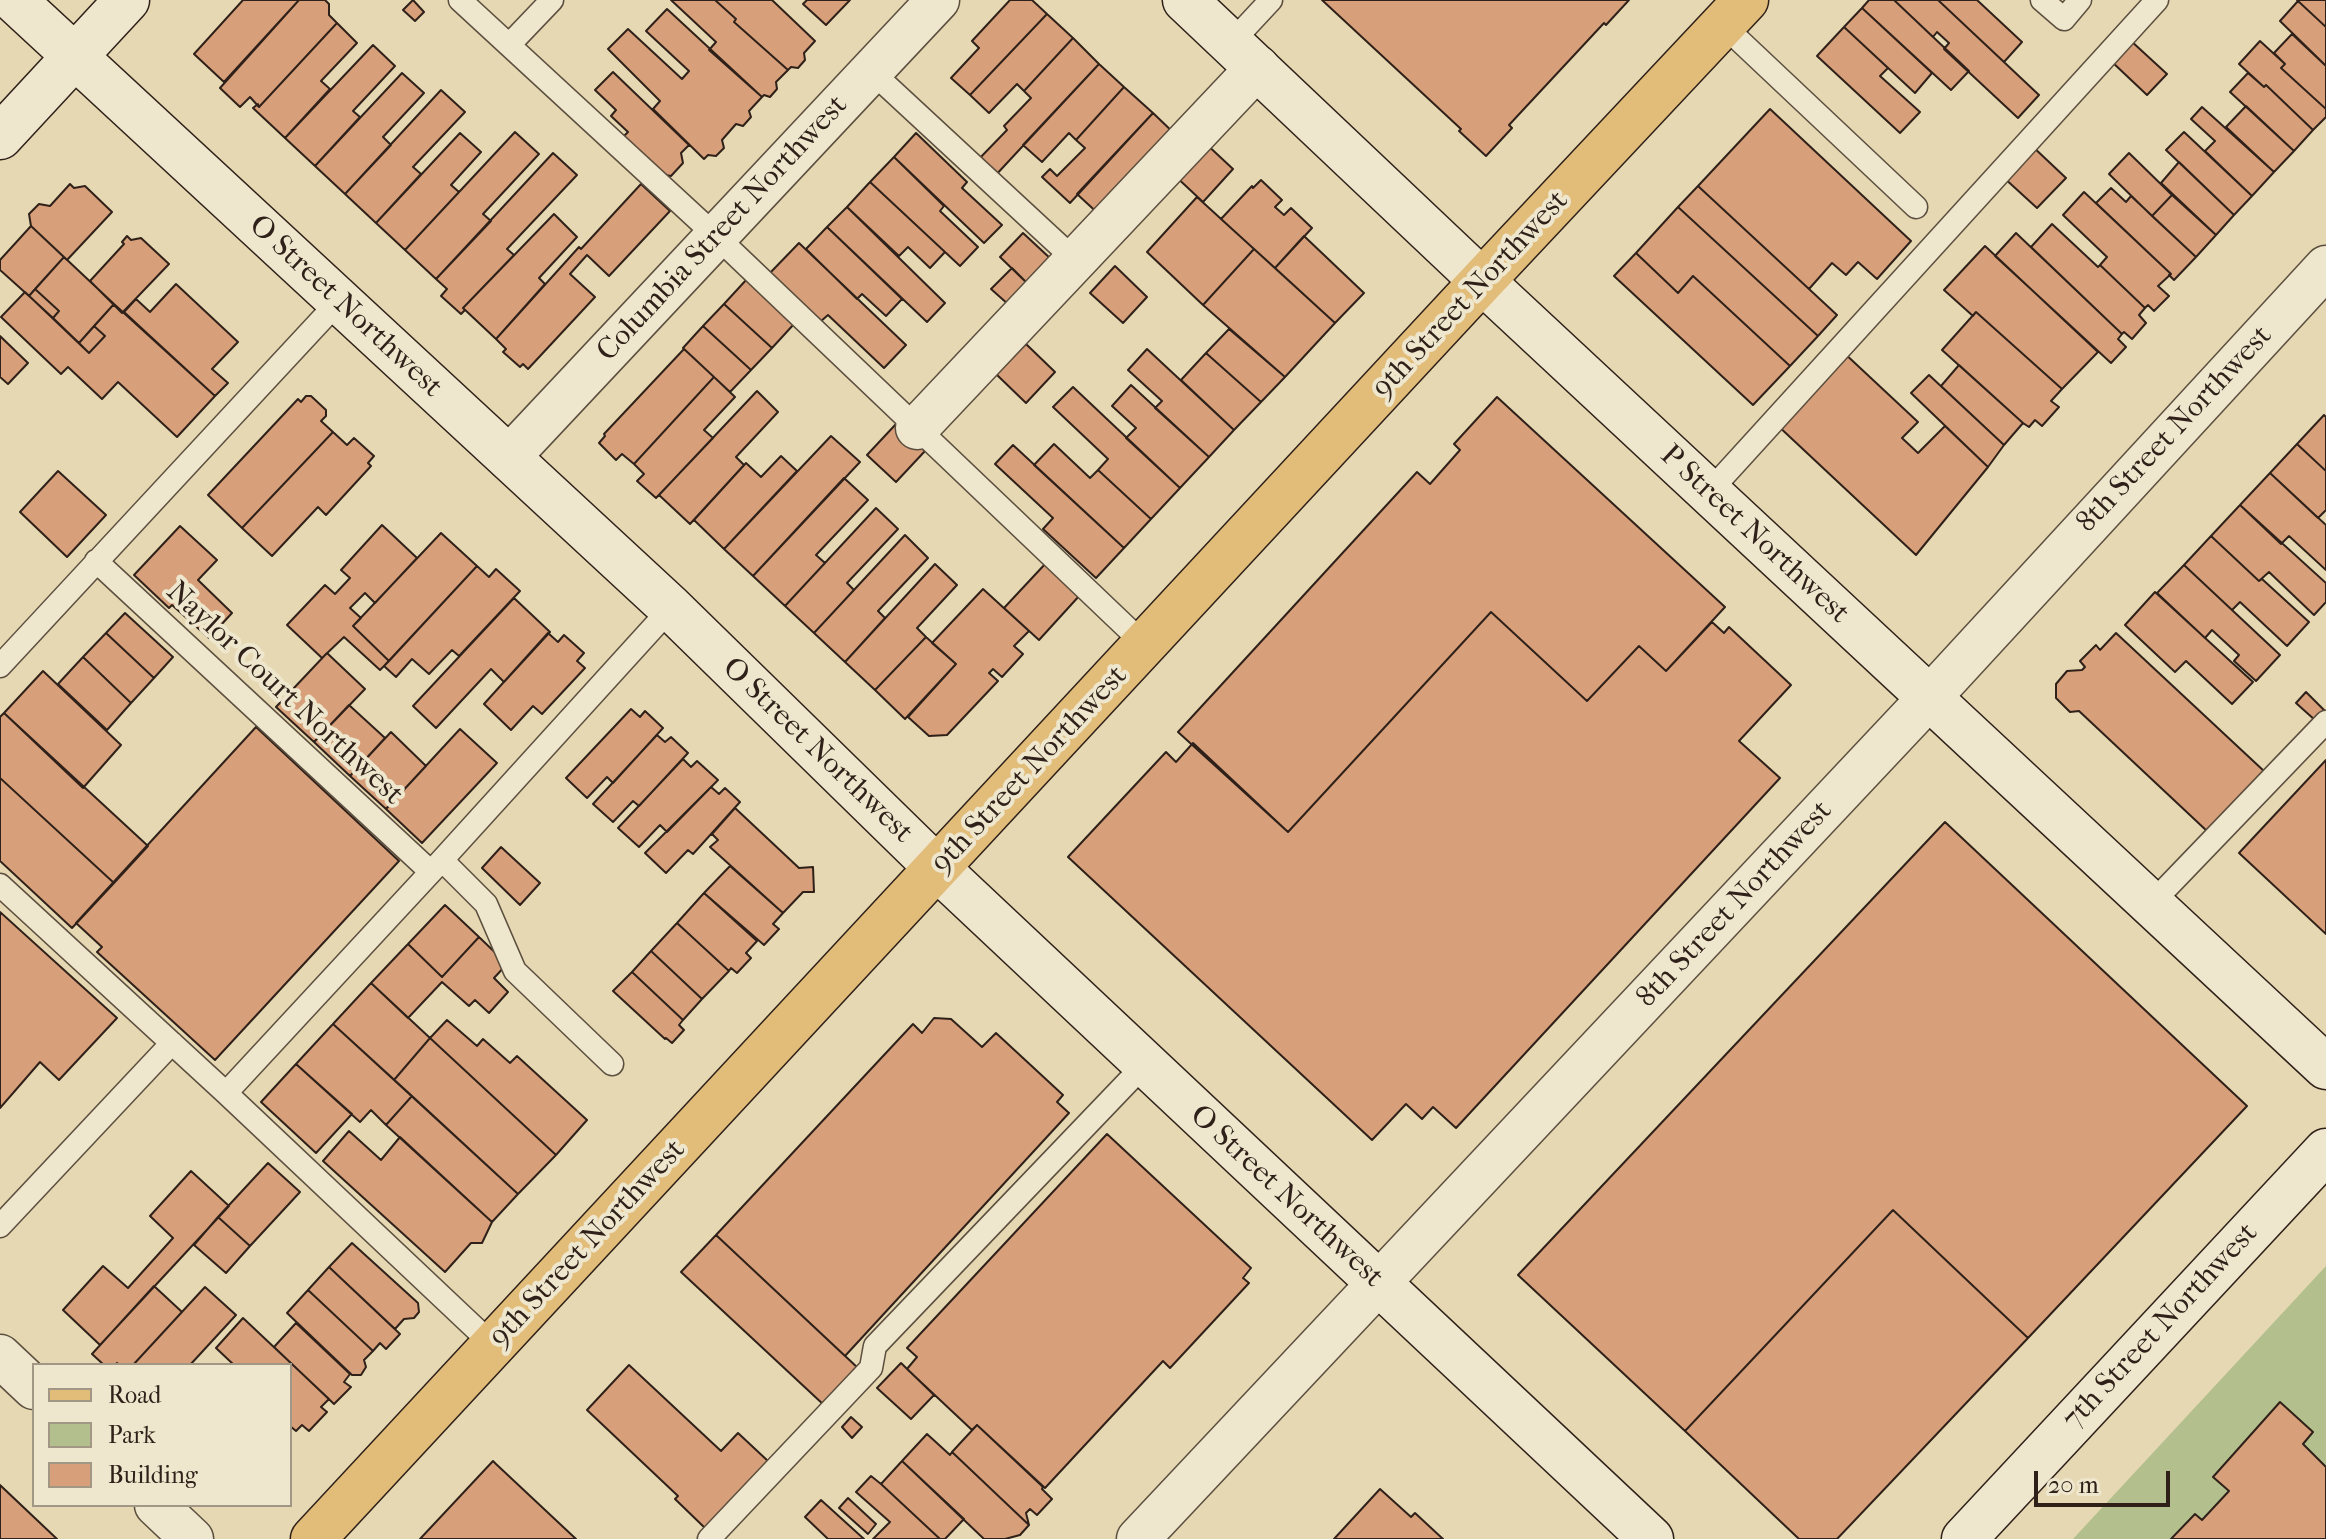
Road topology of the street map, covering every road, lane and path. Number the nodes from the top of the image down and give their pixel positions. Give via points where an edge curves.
1 (14, 0) edge
2 (127, 0) edge
3 (460, 0) edge
4 (552, 0) edge
5 (938, 0) edge
6 (1185, 0) edge
7 (1271, 0) edge
8 (2042, 0) edge
9 (2080, 0) edge
10 (2157, 0) edge
11 (1734, 12) edge
12 (509, 45) junction
13 (1244, 55) junction
14 (74, 56) junction
15 (871, 71) junction
16 (0, 137) edge
17 (1916, 207) dead end
18 (717, 237) junction
19 (1075, 260) junction
20 (2326, 267) edge
21 (1482, 281) junction
22 (339, 301) junction
23 (917, 428) junction
24 (508, 458) junction
25 (1709, 492) junction
26 (96, 561) junction
27 (671, 608) junction
28 (1145, 645) junction
29 (0, 666) edge
30 (1929, 698) junction
31 (2326, 722) edge
32 (437, 866) junction
33 (938, 869) junction
34 (0, 885) edge
35 (2151, 904) junction
36 (172, 1043) junction
37 (612, 1064) dead end
38 (1145, 1064) junction
39 (2326, 1067) edge
40 (226, 1093) junction
41 (2326, 1151) edge
42 (0, 1226) edge
43 (1377, 1283) junction
44 (494, 1346) junction
45 (0, 1356) edge
46 (32, 1386) edge
47 (158, 1507) edge
48 (192, 1539) edge
49 (313, 1539) edge
50 (709, 1539) edge
51 (1138, 1539) edge
52 (1651, 1539) edge
53 (1964, 1539) edge

1 - 14 street, O Street Northwest
2 - 14 street
3 - 12 lane
4 - 12 lane
5 - 15 street, Columbia Street Northwest
6 - 13 street, P Street Northwest
7 - 13 lane
8 - 9 lane via 2064,19
10 - 25 lane
11 - 17 lane
11 - 21 main road, 9th Street Northwest
12 - 18 lane
13 - 19 street
13 - 21 street, P Street Northwest
14 - 16 street
14 - 22 street, O Street Northwest
15 - 18 street, Columbia Street Northwest
15 - 19 lane
18 - 23 lane
18 - 24 street, Columbia Street Northwest
19 - 23 street
20 - 30 street, 8th Street Northwest
21 - 25 street, P Street Northwest
21 - 28 main road, 9th Street Northwest
22 - 24 street, O Street Northwest
22 - 26 lane
23 - 28 lane
24 - 27 street, O Street Northwest
25 - 30 street, P Street Northwest
26 - 29 lane
26 - 32 lane, Naylor Court Northwest
27 - 32 lane
27 - 33 street, O Street Northwest
28 - 33 main road, 9th Street Northwest
30 - 35 street, P Street Northwest
30 - 43 street, 8th Street Northwest
31 - 35 lane
32 - 37 lane, Naylor Court Northwest via 486,904 515,971
32 - 40 lane
33 - 38 street, O Street Northwest
33 - 44 main road, 9th Street Northwest
34 - 36 lane
35 - 39 street, P Street Northwest
36 - 40 lane
36 - 42 lane
38 - 43 street, O Street Northwest
38 - 50 lane via 875,1346 871,1368
40 - 44 lane
41 - 53 street, 7th Street Northwest
43 - 51 street, 8th Street Northwest
43 - 52 street, O Street Northwest
44 - 49 main road, 9th Street Northwest
45 - 46 street
47 - 48 street

